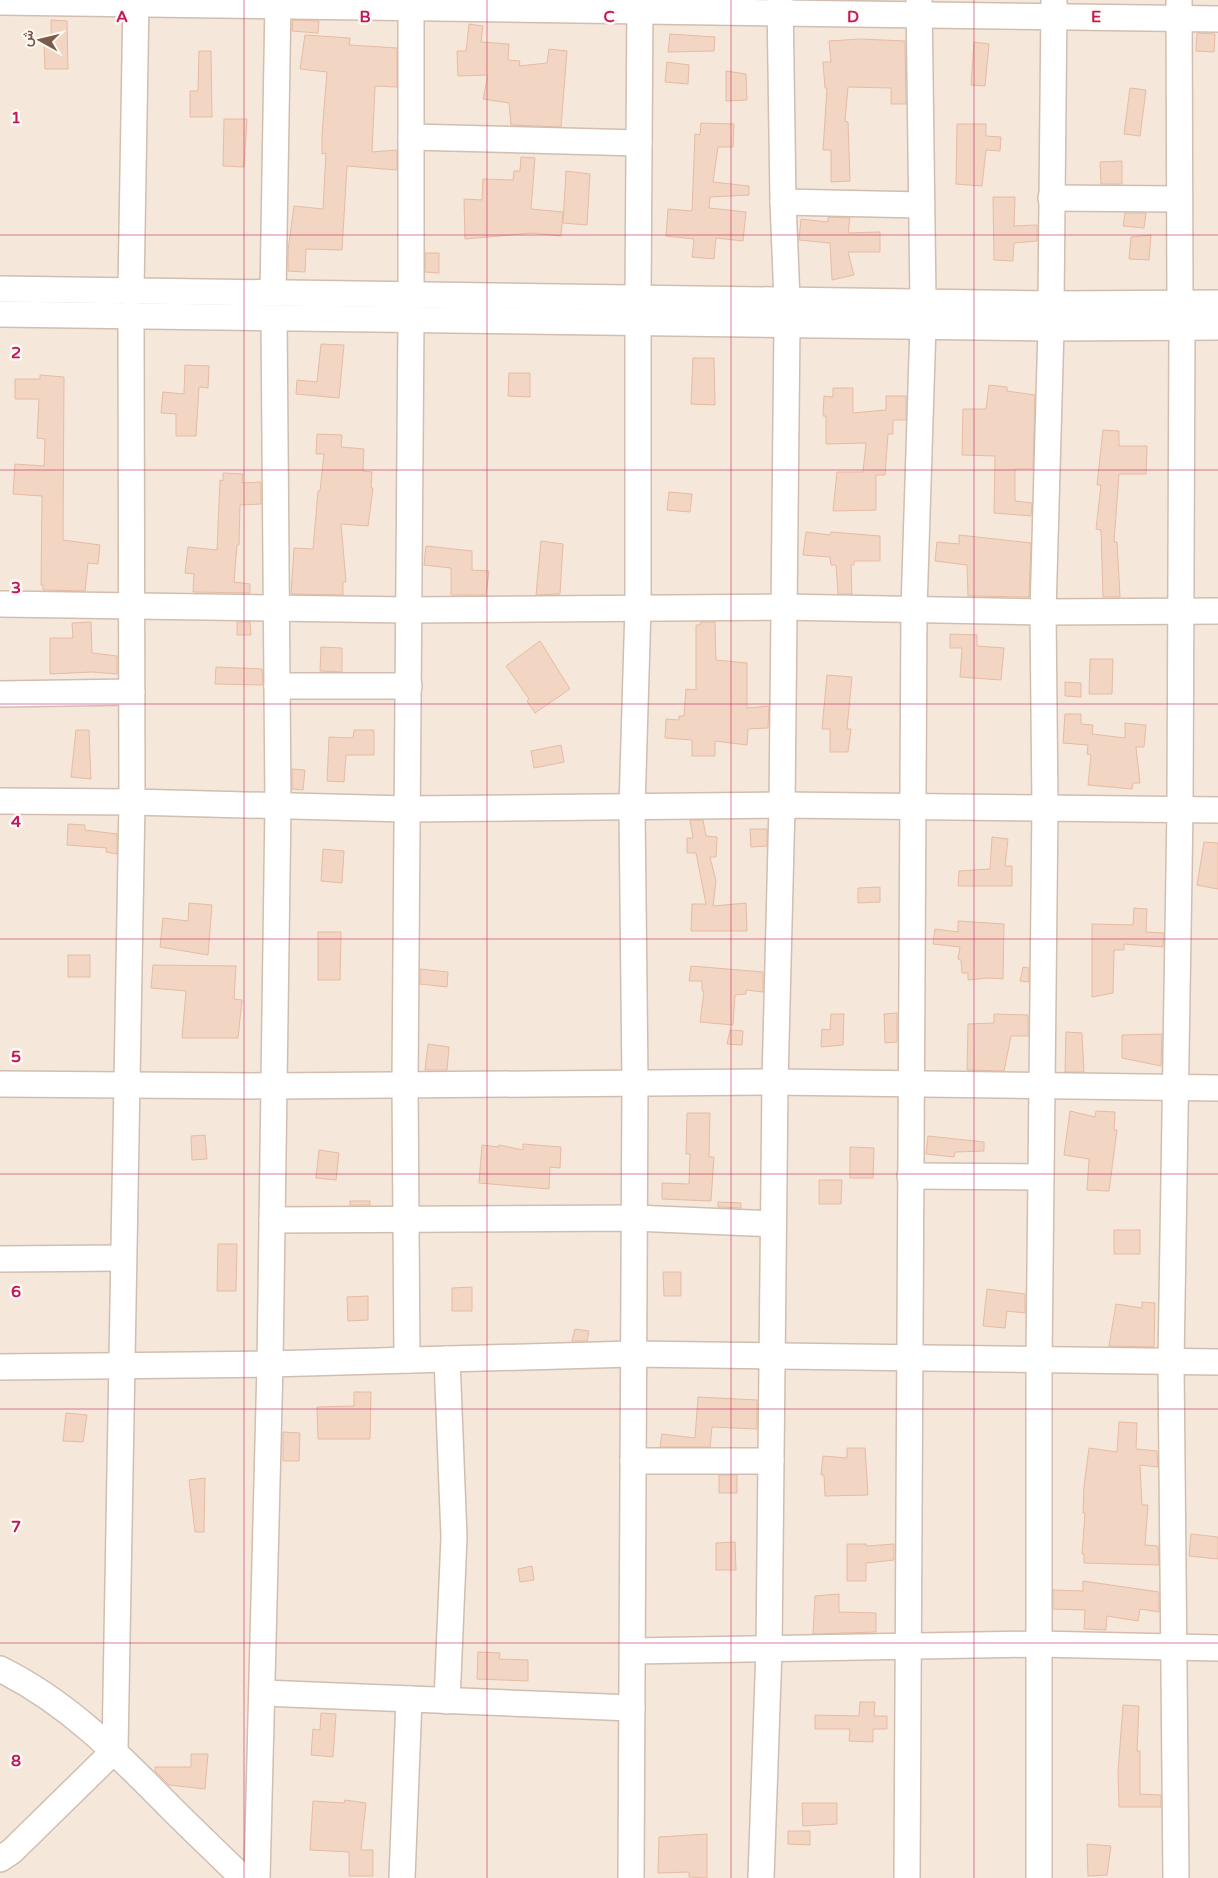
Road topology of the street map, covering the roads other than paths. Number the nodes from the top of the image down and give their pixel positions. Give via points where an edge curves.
1 (0, 2) edge
2 (136, 2) edge
3 (278, 3) edge
4 (411, 4) edge
5 (640, 5) edge
6 (780, 6) edge
7 (919, 8) edge
8 (1054, 9) edge
9 (1179, 10) edge
10 (1218, 19) edge
11 (411, 137) junction
12 (639, 143) junction
13 (1051, 198) junction
14 (1179, 199) junction
15 (783, 202) junction
16 (921, 205) junction
17 (0, 289) edge
18 (273, 293) junction
19 (411, 294) junction
20 (923, 301) junction
21 (131, 302) junction
22 (1180, 303) junction
23 (1218, 303) edge
24 (638, 311) junction
25 (787, 312) junction
26 (0, 314) edge
27 (1051, 316) junction
28 (274, 318) junction
29 (411, 319) junction
30 (923, 325) junction
31 (1218, 327) edge
32 (1182, 328) junction
33 (0, 604) edge
34 (132, 604) junction
35 (276, 607) junction
36 (638, 607) junction
37 (782, 607) junction
38 (914, 609) junction
39 (409, 610) junction
40 (1181, 611) junction
41 (1218, 611) edge
42 (1043, 612) junction
43 (277, 686) junction
44 (409, 686) junction
45 (132, 692) junction
46 (0, 694) edge
47 (0, 801) edge
48 (132, 802) junction
49 (278, 806) junction
50 (782, 806) junction
51 (1045, 807) junction
52 (632, 808) junction
53 (914, 808) junction
54 (406, 809) junction
55 (1180, 810) junction
56 (1218, 810) edge
57 (635, 1081) junction
58 (775, 1082) junction
59 (405, 1083) junction
60 (0, 1084) edge
61 (910, 1084) junction
62 (127, 1086) junction
63 (273, 1086) junction
64 (1042, 1087) junction
65 (1176, 1087) junction
66 (1218, 1088) edge
67 (910, 1176) junction
68 (1041, 1177) junction
69 (634, 1218) junction
70 (272, 1220) junction
71 (405, 1220) junction
72 (773, 1224) junction
73 (123, 1258) junction
74 (0, 1259) edge
75 (632, 1354) junction
76 (772, 1358) junction
77 (909, 1358) junction
78 (447, 1359) junction
79 (407, 1360) junction
80 (1039, 1360) junction
81 (1171, 1362) junction
82 (1218, 1362) edge
83 (270, 1364) junction
84 (121, 1365) junction
85 (0, 1366) edge
86 (771, 1460) junction
87 (633, 1461) junction
88 (1038, 1644) junction
89 (907, 1646) junction
90 (769, 1648) junction
91 (1173, 1648) junction
92 (1218, 1648) edge
93 (633, 1651) junction
94 (0, 1669) edge
95 (263, 1693) junction
96 (409, 1699) junction
97 (447, 1701) junction
98 (632, 1708) junction
99 (115, 1750) junction
100 (0, 1859) edge
101 (243, 1878) edge
102 (257, 1878) edge
103 (402, 1878) edge
104 (631, 1878) edge
105 (761, 1878) edge
106 (907, 1878) edge
107 (1039, 1878) edge
108 (1176, 1878) edge

1 - 2 street
2 - 3 street
2 - 21 street
3 - 4 street
3 - 18 street
4 - 5 street
4 - 11 street
5 - 6 street
5 - 12 street
6 - 7 street
6 - 15 street
7 - 8 street
7 - 16 street
8 - 9 street
8 - 13 street
9 - 10 street
9 - 14 street
11 - 12 street
11 - 19 street
12 - 24 street
13 - 14 street
13 - 27 street
14 - 22 street
15 - 16 street
15 - 25 street
16 - 20 street
17 - 21 street
18 - 19 street
18 - 21 street
19 - 24 street
20 - 25 street
20 - 27 street
21 - 26 street
21 - 28 street
21 - 34 street
22 - 23 street
22 - 27 street
24 - 25 street
24 - 29 street
24 - 36 street
25 - 30 street
25 - 37 street
27 - 30 street
27 - 32 street
27 - 42 street
28 - 29 street
28 - 35 street
29 - 39 street
30 - 38 street
31 - 32 street
32 - 40 street
33 - 34 street
34 - 35 street
34 - 45 street
35 - 39 street
35 - 43 street
36 - 37 street
36 - 39 street
36 - 52 street
37 - 38 street
37 - 50 street
38 - 42 street
38 - 53 street
39 - 44 street
40 - 41 street
40 - 42 street
40 - 55 street
42 - 51 street
43 - 44 street
43 - 49 street
44 - 54 street
45 - 46 street
45 - 48 street
47 - 48 street
48 - 49 street
48 - 62 street
49 - 54 street
49 - 63 street
50 - 52 street
50 - 53 street
50 - 58 street
51 - 53 street
51 - 55 street
51 - 64 street
52 - 54 street
52 - 57 street
53 - 61 street
54 - 59 street
55 - 56 street
55 - 65 street
57 - 58 street
57 - 59 street
57 - 69 street
58 - 61 street
58 - 72 street
59 - 63 street
59 - 71 street
60 - 62 street
61 - 64 street
61 - 67 street
62 - 63 street
62 - 73 street
63 - 70 street
64 - 65 street
64 - 68 street
65 - 66 street
65 - 81 street
67 - 68 street
67 - 77 street
68 - 80 street
69 - 71 street
69 - 72 street
69 - 75 street
70 - 71 street
70 - 83 street
71 - 79 street
72 - 76 street
73 - 74 street
73 - 84 street
75 - 76 street
75 - 78 street
75 - 87 street
76 - 77 street
76 - 86 street
77 - 80 street
77 - 89 street
78 - 79 street
78 - 97 street via 454,1537
79 - 83 street
80 - 81 street
80 - 88 street
81 - 82 street
81 - 91 street
83 - 84 street
83 - 95 street
84 - 85 street
84 - 99 street
86 - 87 street
86 - 90 street
87 - 93 street
88 - 89 street
88 - 91 street
88 - 107 street
89 - 90 street
89 - 106 street
90 - 93 street
90 - 105 street
91 - 92 street
91 - 108 street
93 - 98 street
94 - 99 street via 31,1684
95 - 96 street
95 - 102 street
96 - 97 street
96 - 103 street
97 - 98 street
98 - 104 street
99 - 100 street
99 - 101 street

